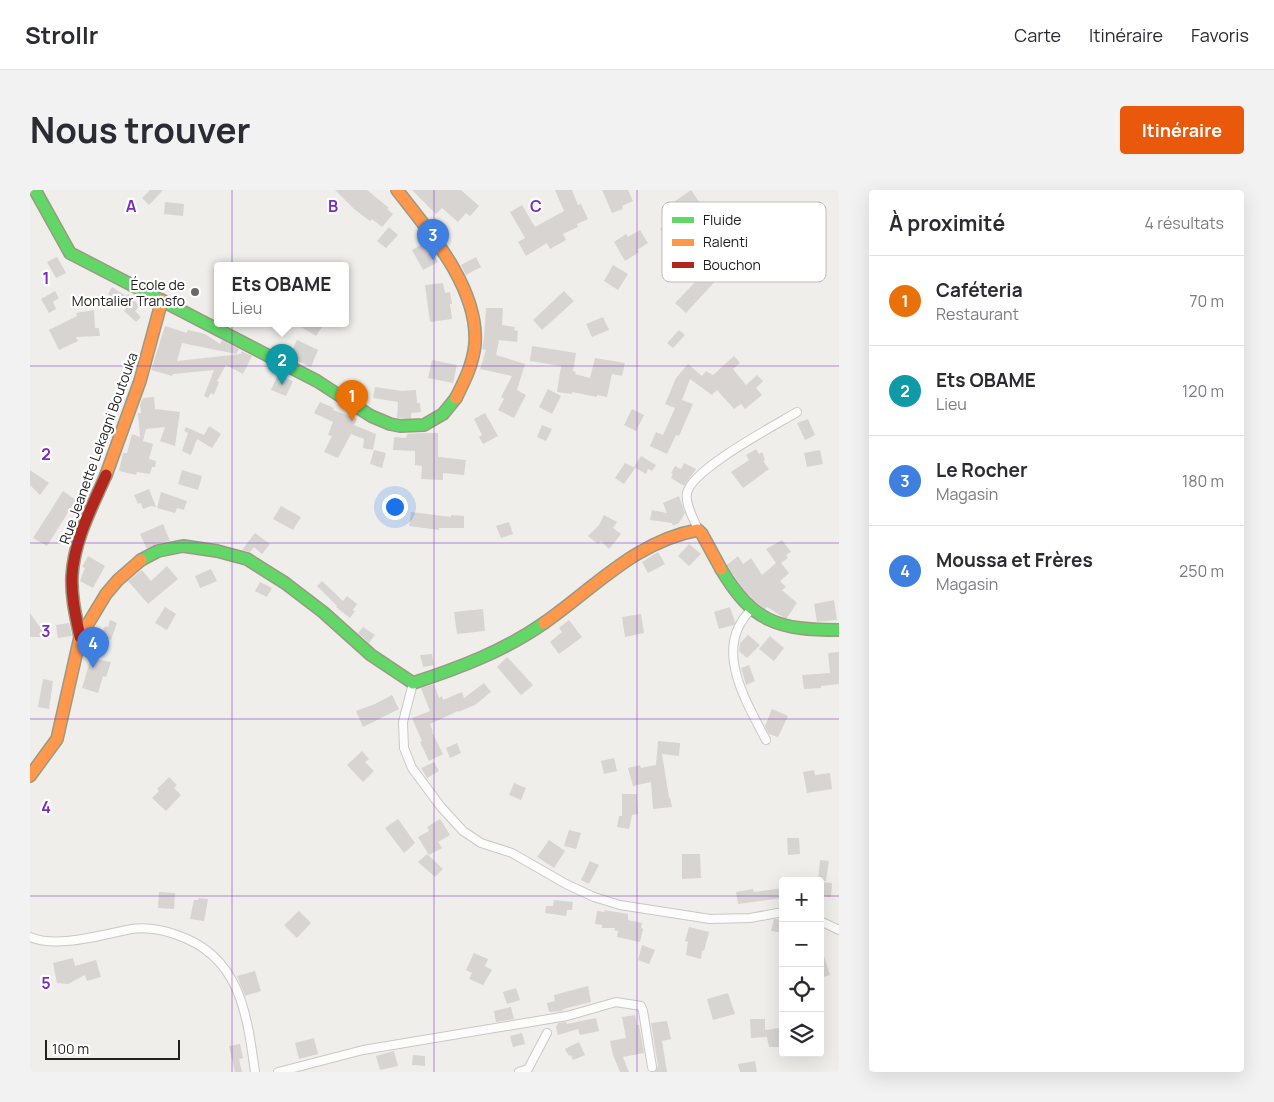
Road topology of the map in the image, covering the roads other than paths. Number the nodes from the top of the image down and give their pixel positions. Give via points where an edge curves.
1 (34, 190) edge
2 (397, 190) edge
3 (162, 300) junction
4 (797, 412) dead end
5 (698, 530) junction
6 (751, 610) junction
7 (839, 630) edge
8 (80, 637) junction
9 (412, 683) junction
10 (766, 740) dead end
11 (30, 776) edge
12 (779, 913) edge
13 (822, 922) edge
14 (839, 930) edge
15 (30, 937) edge
16 (547, 1033) dead end
17 (652, 1067) dead end
18 (255, 1072) edge
19 (278, 1072) edge
20 (519, 1072) edge

1 - 3 street via 70,254
2 - 3 street via 434,236 454,269 475,326 475,347 464,384 452,404 430,424 413,427 384,423 327,387
3 - 8 street, Rue Jeanette Lekagni Boutouka via 148,357 112,462 76,550 72,592
4 - 5 street via 718,461 693,481 687,495
5 - 6 street via 735,592
5 - 9 street via 671,536 648,546 511,644
6 - 7 street via 774,623 799,629
6 - 10 street via 742,619 732,646 744,696
8 - 9 street via 106,594 137,563 158,551 183,546 247,559 286,583 371,655
8 - 11 street via 57,739
9 - 12 street via 403,722 404,748 412,768 463,831 481,843 512,853 566,884 620,906 710,919 750,918
13 - 14 street
15 - 18 street via 56,941 86,939 133,929 160,930 186,938 210,952 228,971 238,992 248,1026
16 - 20 street via 528,1070
17 - 19 street via 644,1011 641,1006 616,1002 567,1016 363,1050

